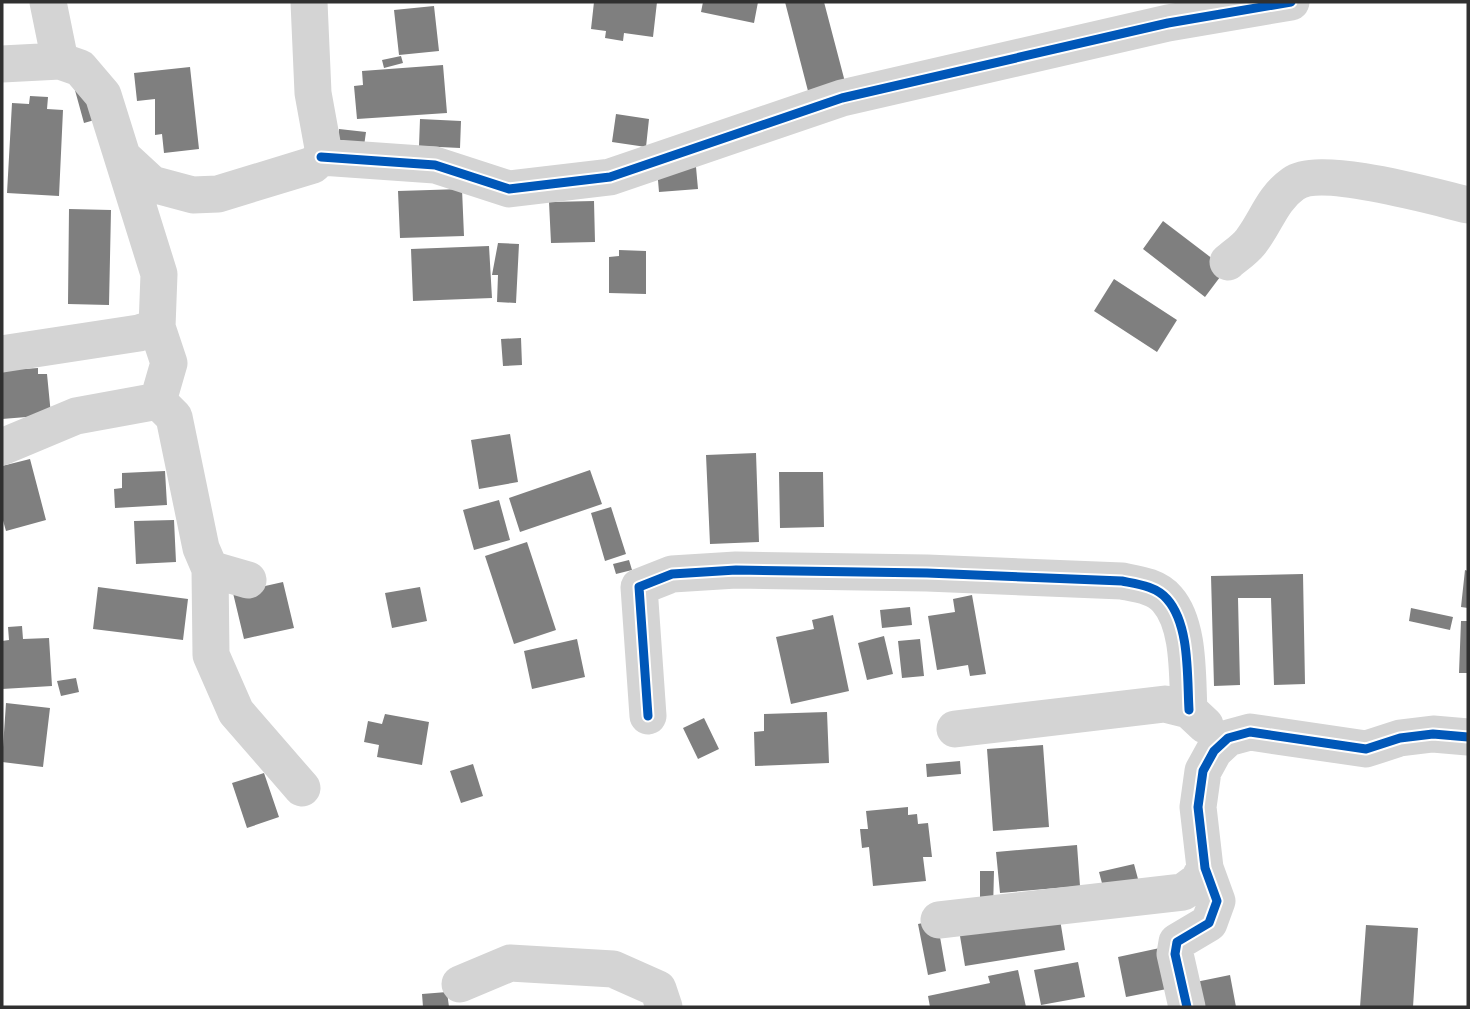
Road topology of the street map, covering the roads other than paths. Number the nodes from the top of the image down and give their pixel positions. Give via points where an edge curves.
1 (48, 2) edge
2 (309, 2) edge
3 (1291, 2) edge
4 (60, 61) junction
5 (2, 64) edge
6 (321, 157) junction
7 (126, 160) junction
8 (1468, 205) edge
9 (1228, 262) dead end
10 (156, 327) junction
11 (2, 354) edge
12 (158, 401) junction
13 (2, 447) edge
14 (210, 569) junction
15 (248, 580) dead end
16 (1189, 710) junction
17 (648, 716) dead end
18 (955, 729) dead end
19 (1468, 737) edge
20 (1223, 742) junction
21 (302, 788) dead end
22 (1205, 868) junction
23 (939, 920) dead end
24 (460, 984) dead end
25 (664, 1007) edge
26 (1187, 1007) edge

1 - 4 street
2 - 6 street
3 - 6 street via 1168,23 842,98 610,177 516,190 435,165
4 - 5 street
4 - 7 street via 80,68 103,95
6 - 7 street via 313,165 218,194 193,195 152,184
7 - 10 street via 159,274
8 - 9 street via 1363,181 1304,178 1269,208 1252,241
10 - 11 street
10 - 12 street via 169,363
12 - 13 street via 76,416
12 - 14 street via 174,416 201,548
14 - 15 street
14 - 21 street via 211,655 236,712
16 - 17 street via 1184,645 1175,613 1166,598 1140,584 926,573 736,570 672,574 639,587
16 - 18 street via 1165,704
16 - 20 street
19 - 20 street via 1433,734 1400,738 1366,750 1250,732
20 - 22 street via 1203,771 1198,807
22 - 23 street via 1198,881 1183,892
22 - 26 street via 1217,901 1214,913 1209,923 1177,942 1175,954
24 - 25 street via 510,963 613,969 658,989

